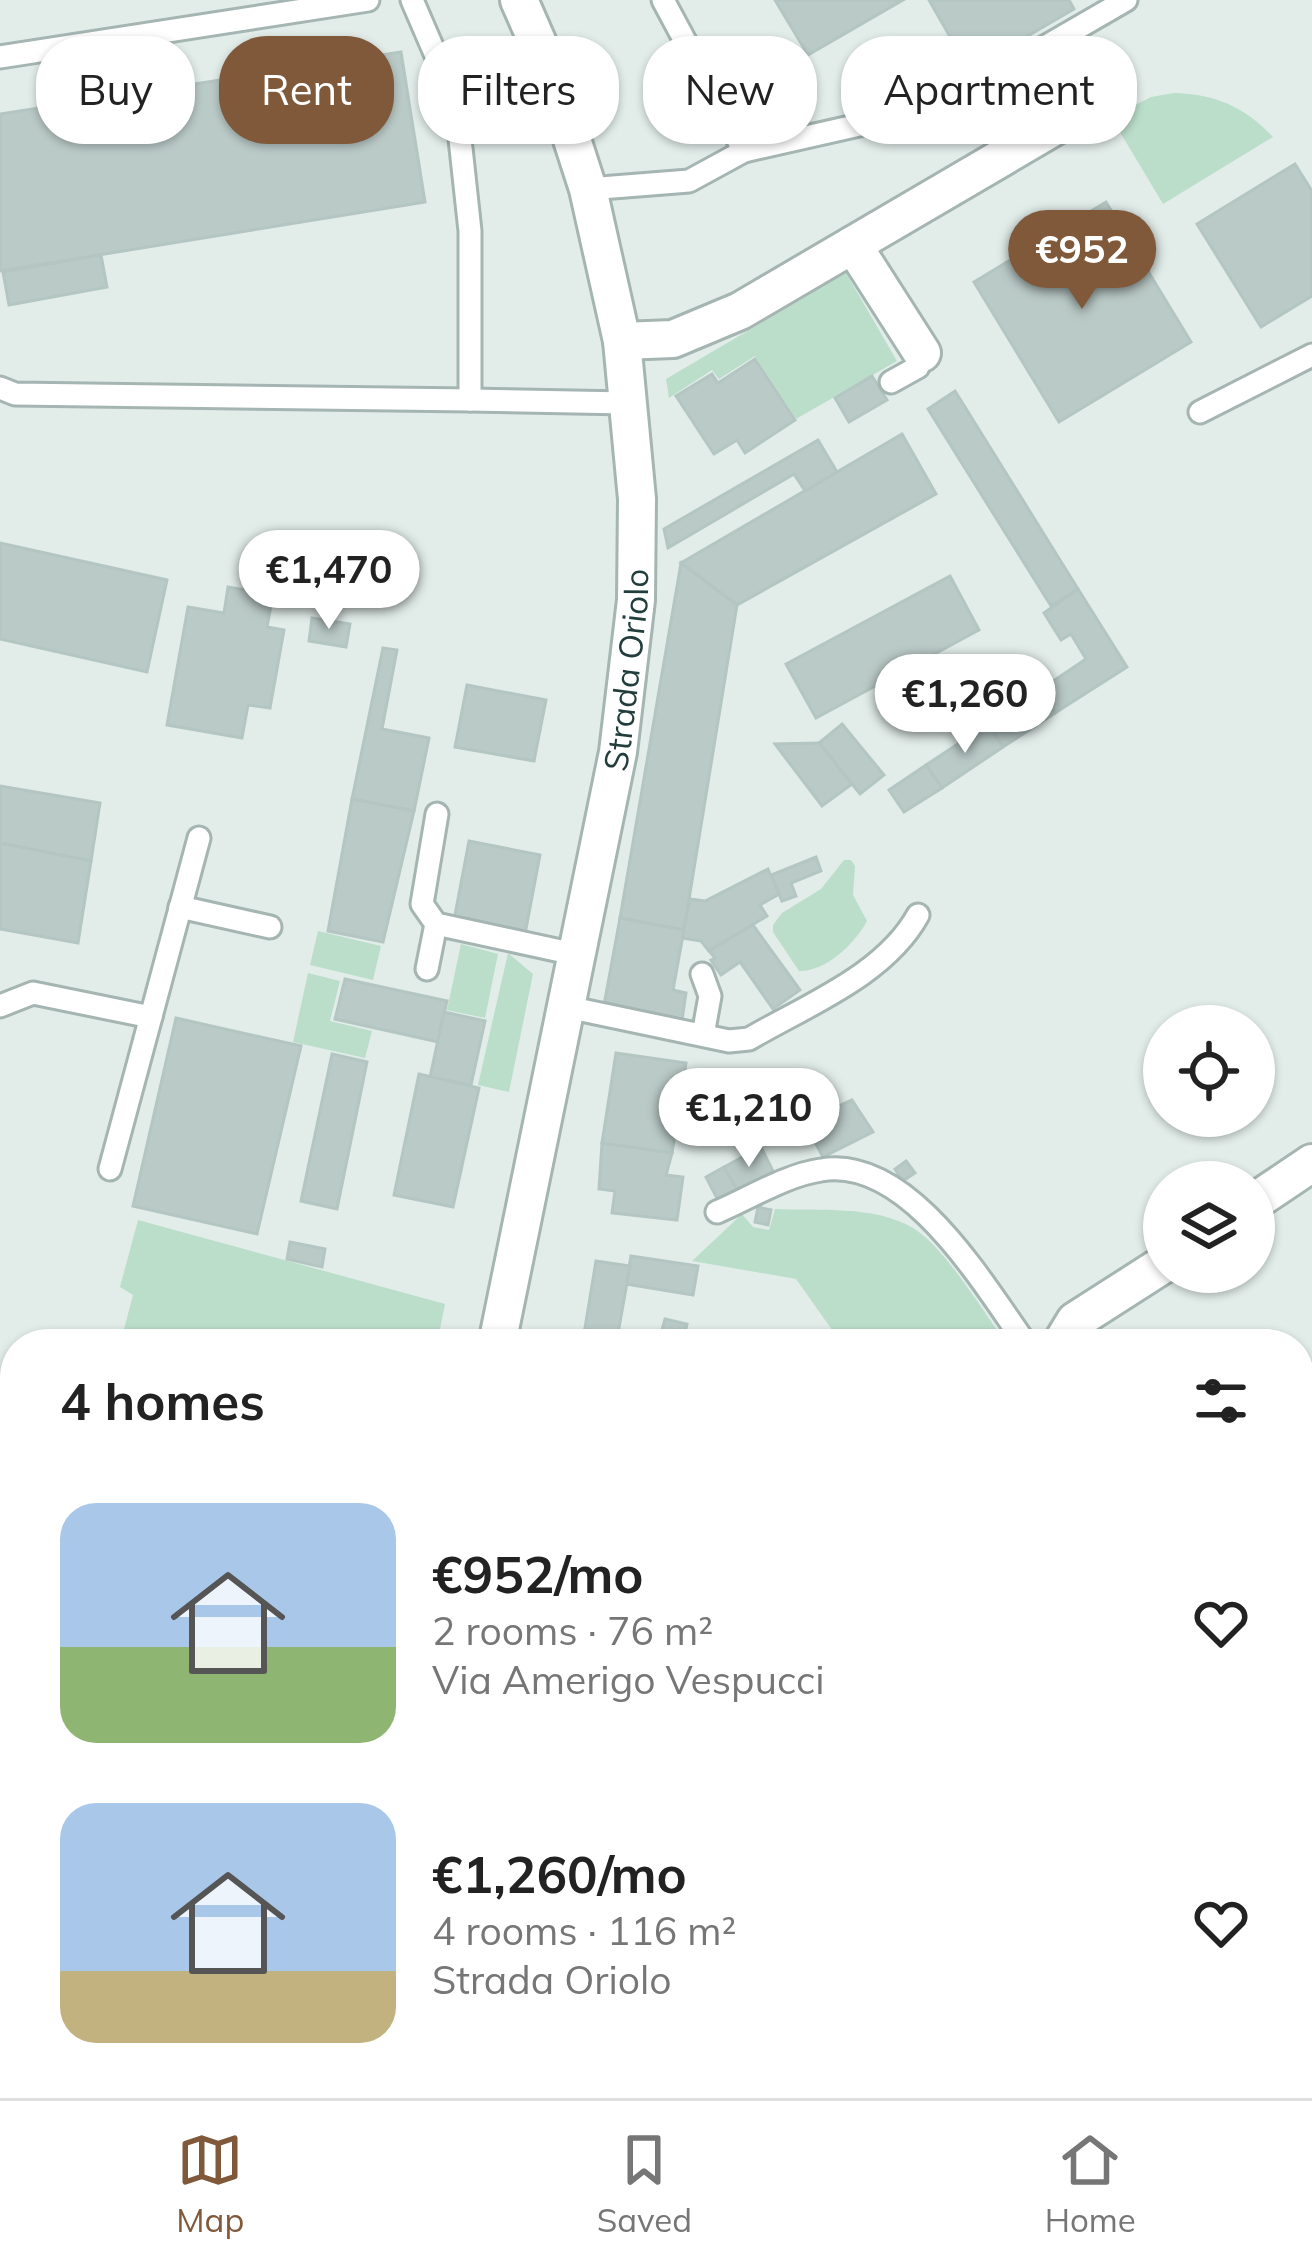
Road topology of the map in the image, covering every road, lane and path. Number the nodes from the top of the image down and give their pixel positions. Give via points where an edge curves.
1 (368, 0) edge
2 (412, 0) edge
3 (519, 0) edge
4 (663, 0) edge
5 (1126, 0) edge
6 (0, 57) edge
7 (1026, 144) edge
8 (744, 151) junction
9 (588, 189) junction
10 (853, 245) junction
11 (622, 341) junction
12 (922, 352) joint
13 (1312, 355) edge
14 (891, 382) dead end
15 (0, 388) edge
16 (470, 400) junction
17 (628, 403) junction
18 (1200, 412) dead end
19 (437, 814) dead end
20 (199, 838) dead end
21 (180, 907) junction
22 (918, 915) dead end
23 (436, 924) junction
24 (270, 927) dead end
25 (578, 955) junction
26 (427, 969) dead end
27 (702, 974) dead end
28 (0, 1006) edge
29 (567, 1007) junction
30 (151, 1017) junction
31 (703, 1035) junction
32 (1312, 1163) edge
33 (110, 1169) dead end
34 (1275, 1188) edge
35 (717, 1212) dead end
36 (1143, 1278) edge
37 (500, 1329) edge
38 (1015, 1329) edge
39 (1071, 1329) edge

1 - 6 lane
2 - 16 lane via 456,102 470,231
3 - 9 street, Strada Oriolo
4 - 8 lane
5 - 8 lane via 943,106
7 - 10 street
8 - 9 lane via 688,181
9 - 11 street, Strada Oriolo
10 - 11 street via 674,339
10 - 12 street
11 - 17 street, Strada Oriolo
12 - 14 lane via 918,367
13 - 18 lane
15 - 16 lane
16 - 17 lane
17 - 25 street, Strada Oriolo via 637,600 618,752
19 - 23 lane via 422,904
20 - 21 lane
21 - 24 lane
21 - 30 lane
22 - 31 lane via 878,963 749,1039
23 - 25 lane
23 - 26 lane
25 - 29 street, Strada Oriolo
27 - 31 lane via 710,996
28 - 30 lane via 33,993
29 - 31 lane
29 - 37 street, Strada Oriolo
30 - 33 lane
32 - 34 street
35 - 38 lane via 826,1168 877,1179 938,1227
36 - 39 street

